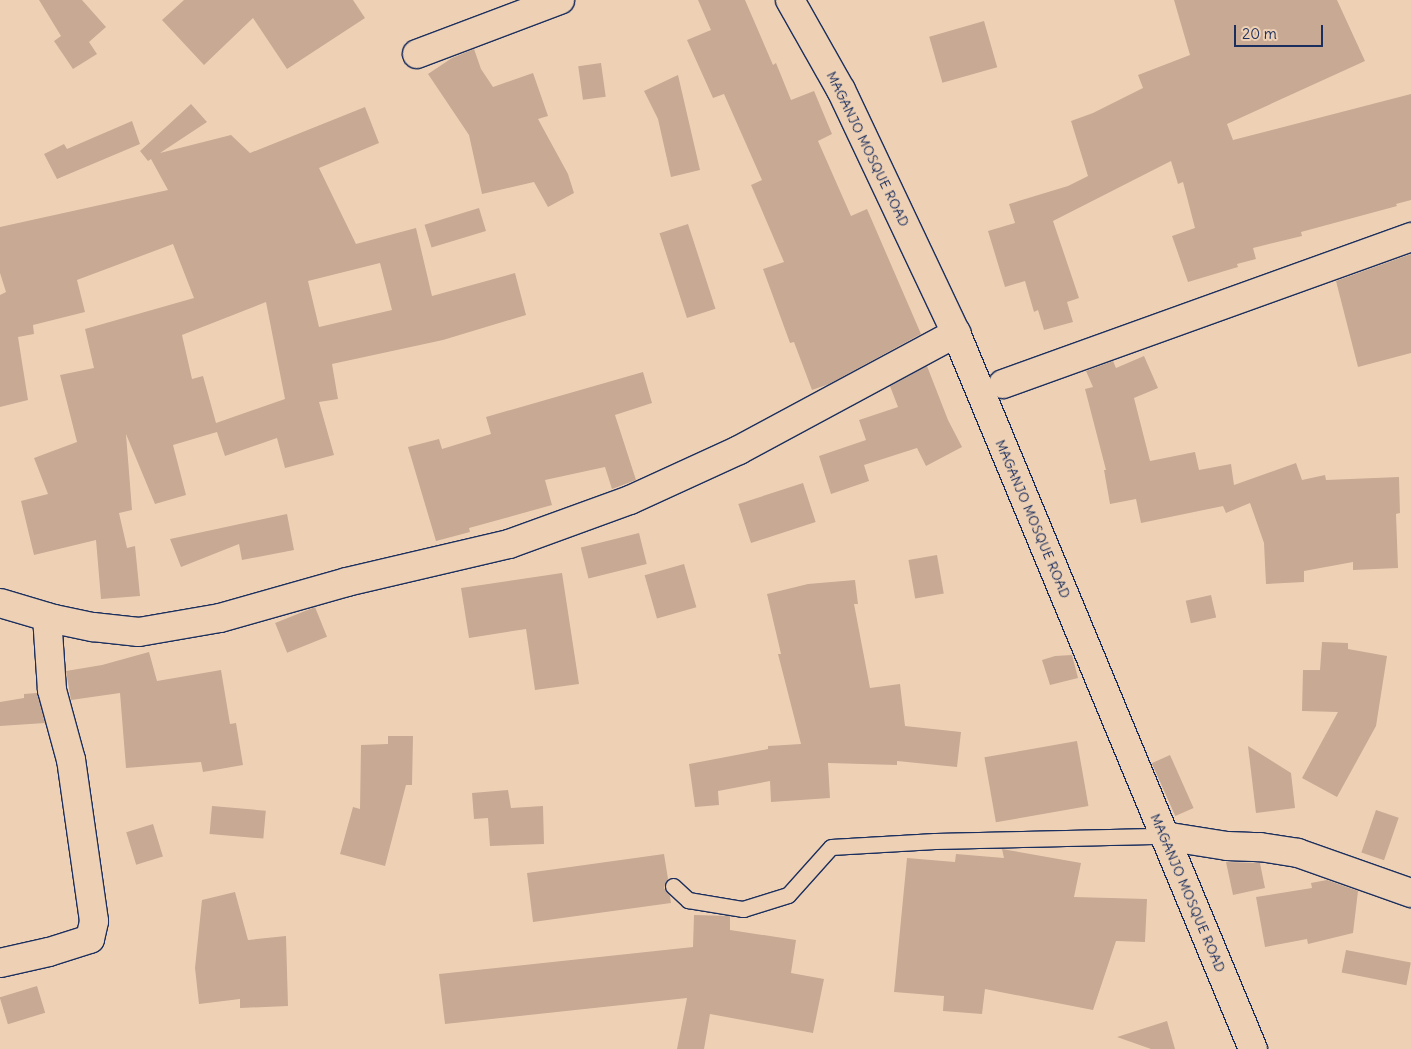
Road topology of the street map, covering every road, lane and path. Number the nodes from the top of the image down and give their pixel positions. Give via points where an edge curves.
1 (560, 0) edge
2 (790, 0) edge
3 (418, 54) dead end
4 (1411, 237) edge
5 (956, 334) junction
6 (1003, 384) dead end
7 (0, 604) edge
8 (47, 617) junction
9 (1164, 836) junction
10 (673, 886) dead end
11 (1411, 893) edge
12 (0, 963) edge
13 (1253, 1049) edge

1 - 3 street
2 - 5 street, MAGANJO MOSQUE ROAD via 840,90
4 - 6 street
5 - 8 street via 739,450 630,500 509,544 347,582 220,618 139,632 93,628
5 - 9 street, MAGANJO MOSQUE ROAD
7 - 8 street
8 - 12 street via 52,690 72,760 94,921 90,939
9 - 10 lane via 935,841 831,847 788,895 743,910 688,900
9 - 11 street via 1298,853
9 - 13 street, MAGANJO MOSQUE ROAD

